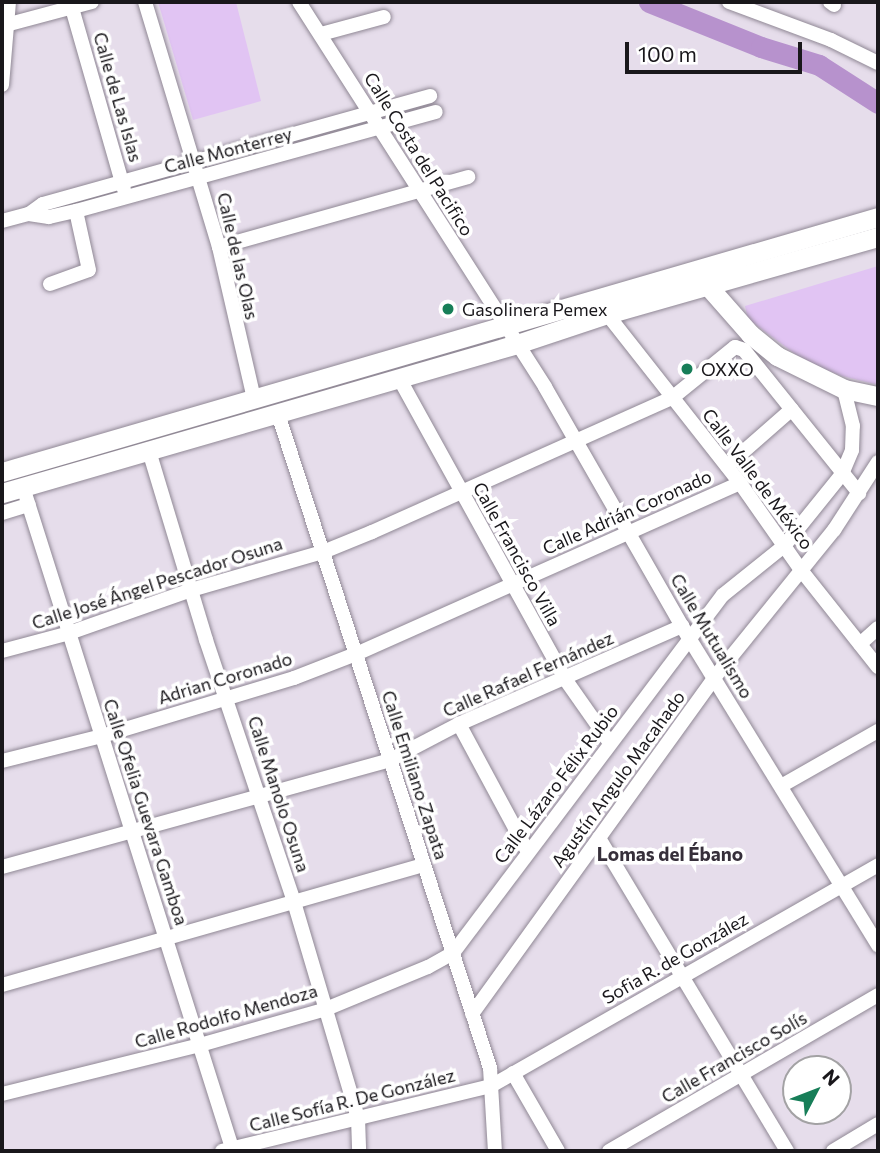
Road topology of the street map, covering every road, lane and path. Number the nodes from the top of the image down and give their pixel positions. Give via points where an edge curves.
1 (9, 2) edge
2 (92, 2) edge
3 (145, 2) edge
4 (299, 2) edge
5 (729, 2) edge
6 (72, 8) junction
7 (384, 17) dead end
8 (4, 25) edge
9 (321, 34) junction
10 (878, 63) edge
11 (2, 85) edge
12 (429, 96) dead end
13 (369, 112) junction
14 (436, 112) dead end
15 (379, 128) junction
16 (195, 162) junction
17 (468, 177) dead end
18 (200, 179) junction
19 (122, 182) junction
20 (418, 191) junction
21 (126, 197) junction
22 (76, 211) junction
23 (29, 214) junction
24 (878, 217) edge
25 (2, 221) edge
26 (878, 237) edge
27 (219, 247) junction
28 (50, 284) dead end
29 (707, 285) junction
30 (607, 314) junction
31 (507, 327) junction
32 (517, 344) junction
33 (399, 378) junction
34 (844, 389) junction
35 (878, 396) edge
36 (672, 398) junction
37 (254, 399) junction
38 (792, 410) junction
39 (278, 414) junction
40 (577, 441) junction
41 (149, 451) junction
42 (878, 462) edge
43 (727, 466) junction
44 (2, 472) edge
45 (842, 474) junction
46 (740, 483) junction
47 (2, 493) edge
48 (462, 493) junction
49 (859, 493) junction
50 (26, 496) junction
51 (2, 513) edge
52 (629, 531) junction
53 (785, 546) junction
54 (323, 552) junction
55 (801, 570) junction
56 (513, 584) junction
57 (191, 590) junction
58 (453, 611) joint
59 (878, 628) edge
60 (686, 632) junction
61 (69, 633) junction
62 (860, 644) junction
63 (2, 651) edge
64 (356, 654) junction
65 (878, 667) edge
66 (714, 678) junction
67 (565, 679) junction
68 (227, 700) junction
69 (459, 724) junction
70 (878, 731) edge
71 (102, 736) junction
72 (610, 743) junction
73 (390, 760) junction
74 (2, 761) edge
75 (781, 786) junction
76 (259, 796) junction
77 (132, 831) junction
78 (599, 838) junction
79 (528, 852) junction
80 (878, 864) edge
81 (424, 865) junction
82 (2, 867) edge
83 (842, 885) junction
84 (294, 902) junction
85 (166, 938) junction
86 (878, 944) edge
87 (453, 953) junction
88 (684, 975) junction
89 (2, 985) edge
90 (878, 995) edge
91 (326, 1009) junction
92 (472, 1014) junction
93 (200, 1045) junction
94 (513, 1073) junction
95 (742, 1074) junction
96 (491, 1086) junction
97 (2, 1094) edge
98 (358, 1118) junction
99 (878, 1124) edge
100 (229, 1151) edge
101 (359, 1151) edge
102 (495, 1151) edge
103 (558, 1151) edge
104 (609, 1151) edge
105 (788, 1151) edge
106 (833, 1151) edge

1 - 8 street
2 - 6 street
3 - 16 street, Calle de las Olas
4 - 9 street, Calle Costa del Pacifico
5 - 10 street
6 - 8 street
6 - 19 street, Calle de Las Islas
7 - 9 street
8 - 11 street
9 - 13 street, Calle Costa del Pacifico
12 - 13 street, Calle Monterrey
13 - 15 street, Calle Costa del Pacifico
13 - 16 street, Calle Monterrey
14 - 15 street, Calle Monterrey
15 - 18 street, Calle Monterrey
15 - 20 street, Calle Costa del Pacifico
16 - 18 street, Calle de las Olas
16 - 19 street, Calle Monterrey
17 - 20 street
18 - 21 street, Calle Monterrey
18 - 27 street, Calle de las Olas
19 - 21 street, Calle de Las Islas
19 - 23 street, Calle Monterrey via 43,204
20 - 27 street
20 - 31 street, Calle Costa del Pacifico
21 - 22 street, Calle Monterrey
22 - 23 street, Calle Monterrey via 49,217
22 - 28 street via 89,271
23 - 25 street, Calle Monterrey
24 - 31 main road
26 - 29 main road
27 - 37 street, Calle de las Olas
29 - 30 main road
29 - 34 main road via 750,334 777,356
30 - 32 main road
30 - 36 street, Calle Valle de México
31 - 32 street, Calle Costa del Pacifico
31 - 37 main road
32 - 33 main road
32 - 40 street, Calle Mutualismo
33 - 39 main road
33 - 48 street, Calle Francisco Villa
34 - 35 main road
34 - 45 street via 853,426 852,450
36 - 38 street, Calle José Ángel Pescador Osuna via 734,347 744,350
36 - 40 street, Calle José Ángel Pescador Osuna
36 - 43 street, Calle Valle de México
37 - 44 main road
38 - 43 street
38 - 45 street
39 - 41 main road
39 - 54 street, Calle Emiliano Zapata
40 - 48 street, Calle José Ángel Pescador Osuna
40 - 52 street, Calle Mutualismo
41 - 50 main road
41 - 57 street, Calle Manolo Osuna
42 - 49 street, Agustín Angulo Macahado
43 - 46 street, Calle Valle de México
45 - 49 street
45 - 53 street, Calle Lázaro Félix Rubio
46 - 52 street, Calle Adrián Coronado
46 - 53 street, Calle Valle de México
47 - 50 main road
48 - 54 street, Calle José Ángel Pescador Osuna
48 - 56 street, Calle Francisco Villa
49 - 55 street, Agustín Angulo Macahado
50 - 51 street
50 - 61 street, Calle Ofelia Guevara Gamboa
52 - 56 street, Calle Adrián Coronado
52 - 60 street, Calle Mutualismo
53 - 55 street, Calle Valle de México
53 - 60 street, Calle Lázaro Félix Rubio via 723,595
54 - 57 street, Calle José Ángel Pescador Osuna
54 - 64 street, Calle Emiliano Zapata
55 - 62 street, Calle Valle de México
55 - 66 street, Agustín Angulo Macahado
56 - 58 street, Calle Adrián Coronado
56 - 67 street, Calle Francisco Villa
57 - 61 street, Calle José Ángel Pescador Osuna
57 - 68 street, Calle Manolo Osuna
58 - 64 street, Adrian Coronado
59 - 62 street
60 - 66 street, Calle Mutualismo
60 - 67 street, Calle Rafael Fernández
60 - 72 street, Calle Lázaro Félix Rubio
61 - 63 street, Calle José Ángel Pescador Osuna
61 - 71 street, Calle Ofelia Guevara Gamboa
62 - 65 street, Calle Valle de México
64 - 68 street, Adrian Coronado
64 - 73 street, Calle Emiliano Zapata
66 - 75 street, Calle Mutualismo
66 - 78 street, Agustín Angulo Macahado
67 - 69 street, Calle Rafael Fernández
67 - 72 street, Calle Francisco Villa
68 - 71 street, Adrian Coronado
68 - 76 street, Calle Manolo Osuna
69 - 73 street, Calle Rafael Fernández
69 - 79 street
70 - 75 street
71 - 74 street, Adrian Coronado
71 - 77 street, Calle Ofelia Guevara Gamboa
72 - 79 street, Calle Lázaro Félix Rubio
73 - 76 street, Calle Rafael Fernández
73 - 81 street, Calle Emiliano Zapata
75 - 83 street, Calle Mutualismo
76 - 77 street, Calle Rafael Fernández
76 - 84 street, Calle Manolo Osuna
77 - 82 street, Calle Rafael Fernández
77 - 85 street, Calle Ofelia Guevara Gamboa
78 - 88 street
78 - 92 street, Agustín Angulo Macahado
79 - 87 street, Calle Lázaro Félix Rubio
80 - 83 street, Sofia R. de González
81 - 84 street
81 - 87 street, Calle Emiliano Zapata
83 - 86 street, Calle Mutualismo
83 - 88 street, Sofia R. de González
84 - 85 street
84 - 91 street, Calle Manolo Osuna
85 - 89 street
85 - 93 street, Calle Ofelia Guevara Gamboa
87 - 91 street, Calle Rodolfo Mendoza
87 - 92 street, Calle Emiliano Zapata
88 - 94 street, Sofia R. de González
88 - 95 street
90 - 95 street, Calle Francisco Solís
91 - 93 street, Calle Rodolfo Mendoza
91 - 98 street, Calle Manolo Osuna
92 - 96 street, Calle Emiliano Zapata via 490,1068
93 - 97 street, Calle Rodolfo Mendoza
93 - 100 street, Calle Ofelia Guevara Gamboa
94 - 96 street, Sofia R. de González
94 - 103 street
95 - 104 street, Calle Francisco Solís
95 - 105 street
96 - 98 street, Calle Sofía R. De González
96 - 102 street, Calle Emiliano Zapata
98 - 100 street, Calle Sofía R. De González
98 - 101 street, Calle Manolo Osuna
99 - 106 street

